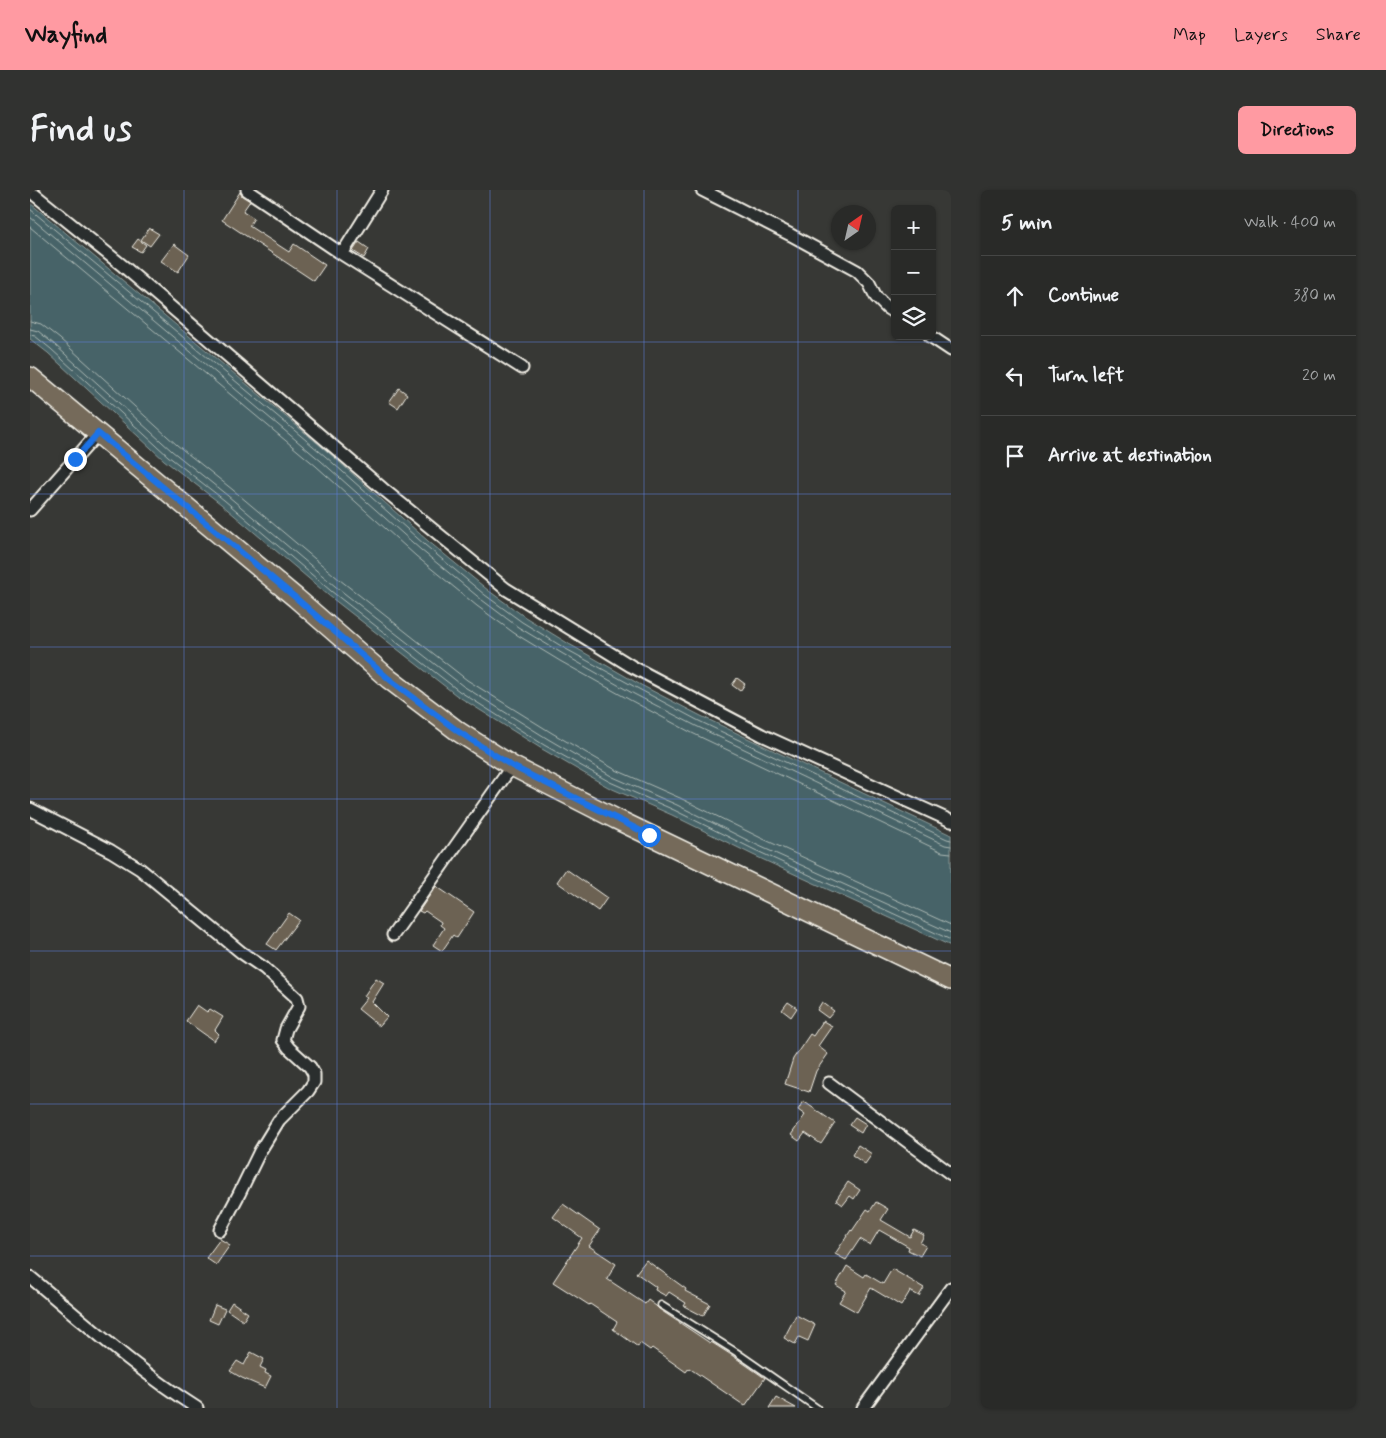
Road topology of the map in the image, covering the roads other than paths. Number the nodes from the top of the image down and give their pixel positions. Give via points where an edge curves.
1 (247, 190) edge
2 (382, 190) edge
3 (702, 190) edge
4 (35, 195) dead end
5 (342, 254) junction
6 (891, 310) edge
7 (936, 340) edge
8 (951, 350) edge
9 (522, 368) dead end
10 (30, 377) edge
11 (98, 433) junction
12 (30, 510) edge
13 (512, 766) junction
14 (30, 809) edge
15 (951, 821) edge
16 (393, 935) dead end
17 (951, 980) edge
18 (829, 1083) dead end
19 (951, 1174) edge
20 (220, 1230) dead end
21 (30, 1277) edge
22 (951, 1288) edge
23 (661, 1305) dead end
24 (197, 1408) edge
25 (817, 1408) edge
26 (863, 1408) edge

1 - 5 street
2 - 5 street
3 - 6 street via 857,272 869,283 876,297
4 - 15 street via 124,266 383,489 506,589 631,666 762,735
5 - 9 street
7 - 8 street
10 - 11 main road
11 - 12 street
11 - 13 main road via 389,679 459,732
13 - 16 street
13 - 17 main road
14 - 20 street via 140,869 297,998 300,1006 283,1040 310,1067 314,1082 279,1120
18 - 19 street
21 - 24 street via 112,1346
22 - 26 street
23 - 25 lane

